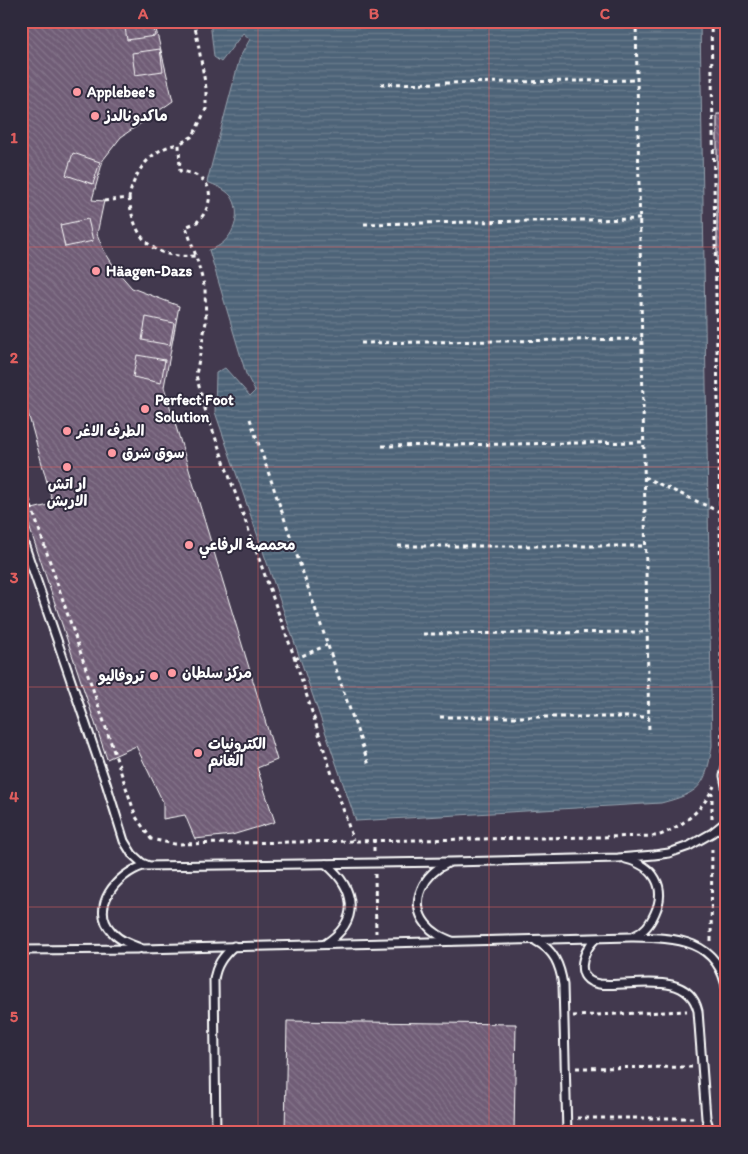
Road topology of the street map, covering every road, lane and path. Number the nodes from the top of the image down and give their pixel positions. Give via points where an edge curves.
1 (194, 21) edge
2 (636, 21) edge
3 (711, 21) edge
4 (637, 80) junction
5 (381, 84) dead end
6 (179, 144) junction
7 (129, 198) junction
8 (104, 201) dead end
9 (640, 220) junction
10 (364, 224) dead end
11 (196, 256) junction
12 (642, 339) junction
13 (361, 343) dead end
14 (250, 419) dead end
15 (644, 442) junction
16 (382, 446) dead end
17 (21, 476) edge
18 (644, 477) junction
19 (720, 512) junction
20 (21, 535) edge
21 (398, 546) dead end
22 (646, 546) junction
23 (647, 632) junction
24 (423, 634) dead end
25 (327, 645) junction
26 (295, 658) junction
27 (440, 717) dead end
28 (649, 717) junction
29 (649, 733) dead end
30 (724, 761) edge
31 (369, 766) dead end
32 (717, 778) dead end
33 (712, 791) junction
34 (727, 791) edge
35 (727, 821) edge
36 (712, 832) junction
37 (352, 840) junction
38 (374, 840) junction
39 (618, 858) junction
40 (450, 862) junction
41 (374, 863) junction
42 (325, 864) junction
43 (150, 866) junction
44 (631, 938) junction
45 (595, 939) junction
46 (536, 941) junction
47 (454, 942) junction
48 (376, 943) junction
49 (324, 944) junction
50 (234, 946) junction
51 (143, 949) junction
52 (21, 950) edge
53 (710, 956) junction
54 (727, 991) edge
55 (698, 1011) junction
56 (564, 1016) junction
57 (702, 1067) junction
58 (565, 1068) junction
59 (566, 1118) junction
60 (706, 1118) junction
61 (216, 1133) edge
62 (567, 1133) edge
63 (711, 1133) edge

1 - 6 path via 206,88 206,109 194,136
2 - 4 path
3 - 19 path
4 - 5 path
4 - 9 path
6 - 7 path via 172,145 143,164
6 - 11 path via 180,171 200,177 208,188 206,212 196,223 186,227
7 - 8 path
7 - 11 path via 134,226 144,240 168,255
9 - 10 path
9 - 12 path
11 - 26 path via 205,289 206,322 196,375 205,409
12 - 13 path
12 - 15 path
14 - 25 path
15 - 16 path
15 - 18 path
17 - 37 path via 136,816 151,839 174,844
18 - 19 path
18 - 22 path
19 - 30 path
20 - 43 lane via 124,841 132,854
21 - 22 path
22 - 23 path
23 - 24 path
23 - 28 path
25 - 26 path
25 - 31 path
26 - 37 path
27 - 28 path
28 - 29 path
30 - 34 lane
32 - 33 path
33 - 36 path
33 - 38 path via 692,817 658,836
35 - 36 lane
36 - 39 lane via 669,853
36 - 53 path
37 - 38 path
38 - 41 path
39 - 40 lane
39 - 44 lane via 645,868 655,877 659,889 659,902 652,919 641,933
40 - 41 lane
40 - 47 lane via 429,876 419,904 422,918 432,931
41 - 42 lane
41 - 48 path
42 - 43 lane
42 - 49 lane via 345,883 352,905 343,928
43 - 51 lane via 136,868 118,880 108,894 105,908 106,922 113,933
44 - 45 lane
44 - 53 lane via 677,939
45 - 46 lane
45 - 55 lane via 582,961 588,978 601,984 673,985 691,996
46 - 47 lane
46 - 56 lane via 552,954 560,970
47 - 48 lane
48 - 49 lane
49 - 50 lane
50 - 51 lane
50 - 61 lane via 222,959 214,980
51 - 52 lane
53 - 54 lane via 722,971
55 - 56 path
55 - 57 lane
56 - 58 lane
57 - 58 path
57 - 60 lane
58 - 59 lane
59 - 60 path
59 - 62 lane
60 - 63 lane

